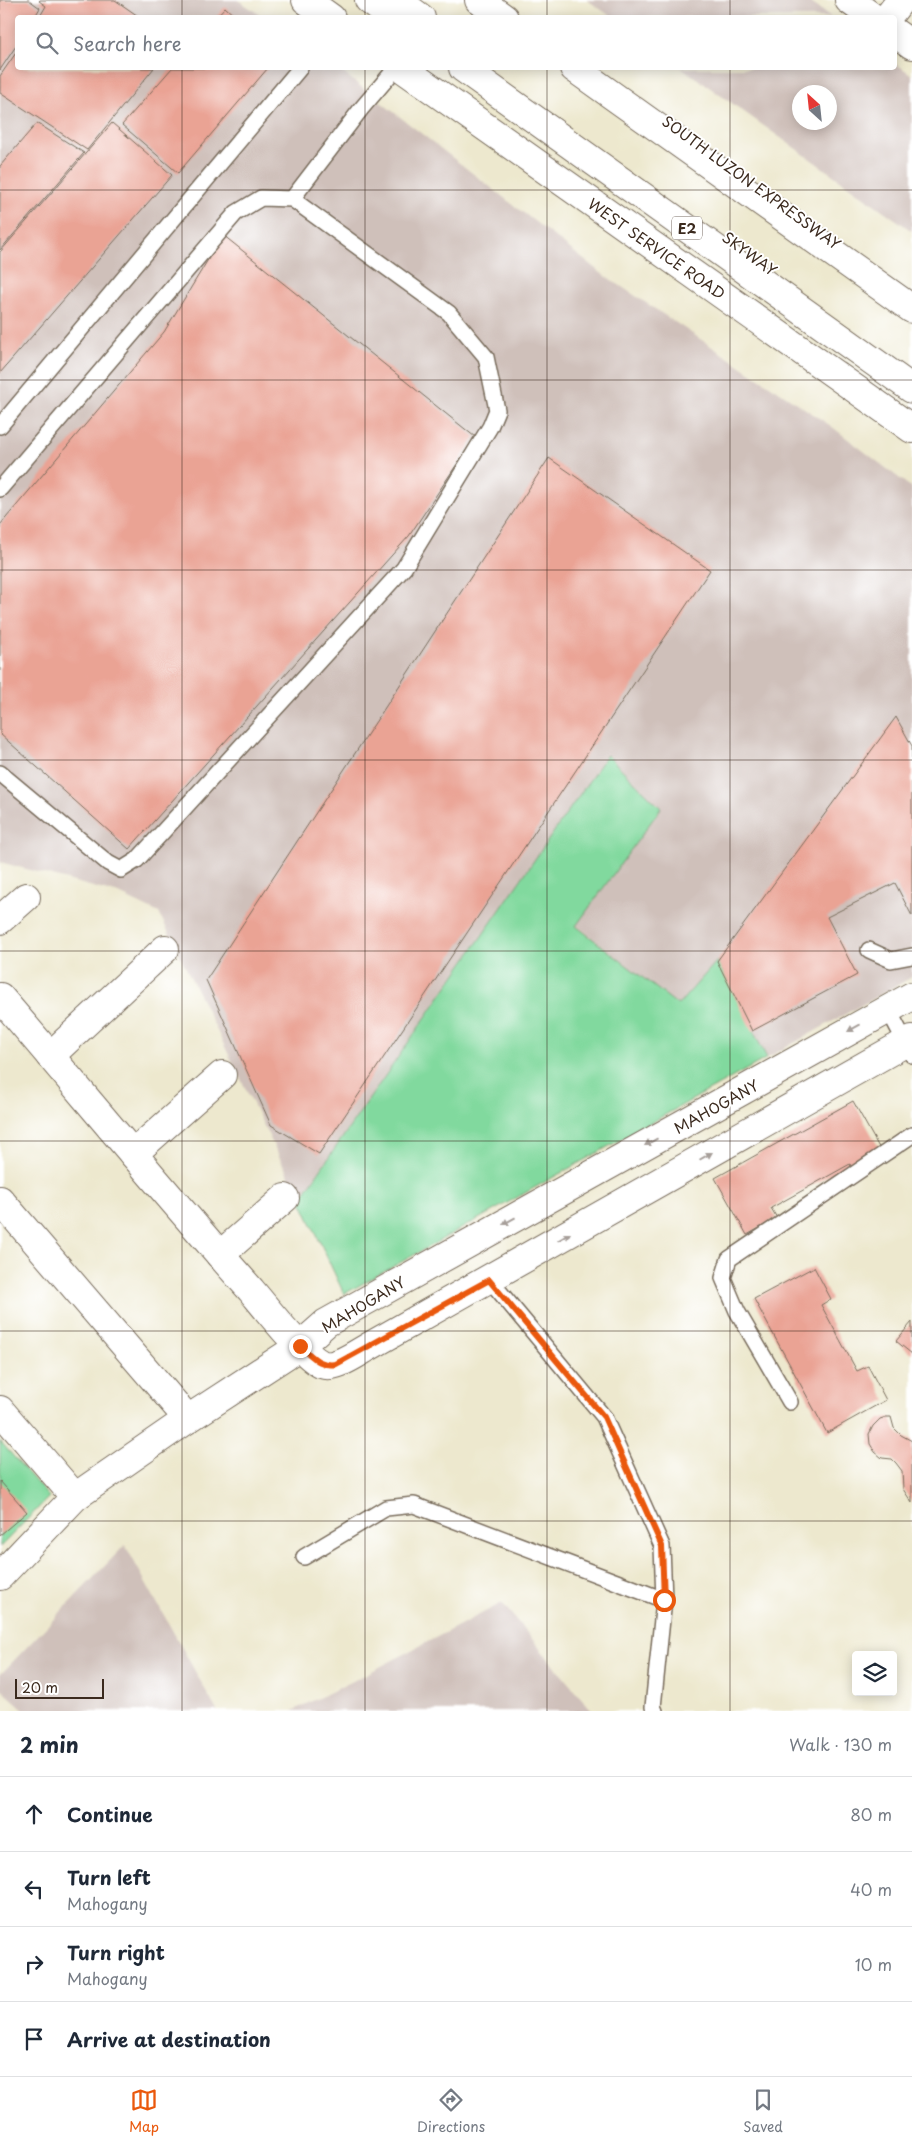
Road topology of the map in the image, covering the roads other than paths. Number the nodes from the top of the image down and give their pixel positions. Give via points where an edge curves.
1 (306, 0) edge
2 (369, 0) edge
3 (396, 0) edge
4 (479, 0) edge
5 (498, 0) edge
6 (849, 0) edge
7 (901, 0) edge
8 (327, 15) edge
9 (389, 15) edge
10 (417, 15) edge
11 (500, 15) edge
12 (518, 15) edge
13 (870, 15) edge
14 (889, 15) edge
15 (897, 34) edge
16 (912, 45) edge
17 (298, 70) edge
18 (394, 70) edge
19 (405, 70) edge
20 (466, 70) edge
21 (494, 70) edge
22 (577, 70) edge
23 (595, 70) edge
24 (292, 199) junction
25 (912, 296) edge
26 (912, 309) edge
27 (912, 369) edge
28 (912, 389) edge
29 (0, 426) edge
30 (912, 429) edge
31 (0, 489) edge
32 (0, 773) edge
33 (26, 897) dead end
34 (0, 920) edge
35 (165, 949) dead end
36 (869, 950) dead end
37 (912, 956) edge
38 (912, 996) edge
39 (0, 997) edge
40 (888, 1010) junction
41 (910, 1045) edge
42 (50, 1056) junction
43 (222, 1075) dead end
44 (912, 1135) edge
45 (133, 1154) junction
46 (285, 1198) dead end
47 (0, 1200) edge
48 (220, 1255) junction
49 (411, 1276) junction
50 (489, 1280) junction
51 (430, 1312) junction
52 (300, 1346) junction
53 (790, 1402) dead end
54 (0, 1410) edge
55 (188, 1419) junction
56 (76, 1497) junction
57 (304, 1556) dead end
58 (0, 1576) edge
59 (664, 1600) junction
60 (655, 1711) edge

1 - 8 main road
2 - 9 main road
3 - 10 main road
4 - 11 main road
5 - 12 main road
6 - 13 main road
7 - 14 main road
15 - 16 main road
17 - 29 lane
18 - 24 lane
19 - 30 main road, WEST SERVICE ROAD
20 - 28 main road, E2
21 - 27 main road, SKYWAY / E2
22 - 26 main road
23 - 25 main road, SOUTH LUZON EXPRESSWAY
24 - 31 lane via 261,198 236,213
24 - 32 lane via 449,313 486,357 497,410 490,427 404,568 137,860 121,870 108,863
33 - 34 main road
35 - 42 main road
36 - 37 lane via 891,960
38 - 40 main road, MAHOGANY
39 - 42 main road
40 - 41 lane
40 -> 49 main road, MAHOGANY
50 -> 41 main road
42 - 45 main road
43 - 45 main road
44 - 53 lane via 729,1259 723,1278 737,1311
45 - 48 main road
46 - 48 main road
47 - 55 main road
48 - 52 main road
49 - 51 main road
49 - 52 main road, MAHOGANY via 326,1323
50 - 51 main road
50 - 59 lane via 604,1417 662,1546
51 - 52 main road via 336,1364 320,1363
52 - 55 main road, MAHOGANY
54 - 56 main road
55 - 56 main road, MAHOGANY
56 - 58 main road, MAHOGANY
57 - 59 lane via 386,1508 414,1505
59 - 60 lane

